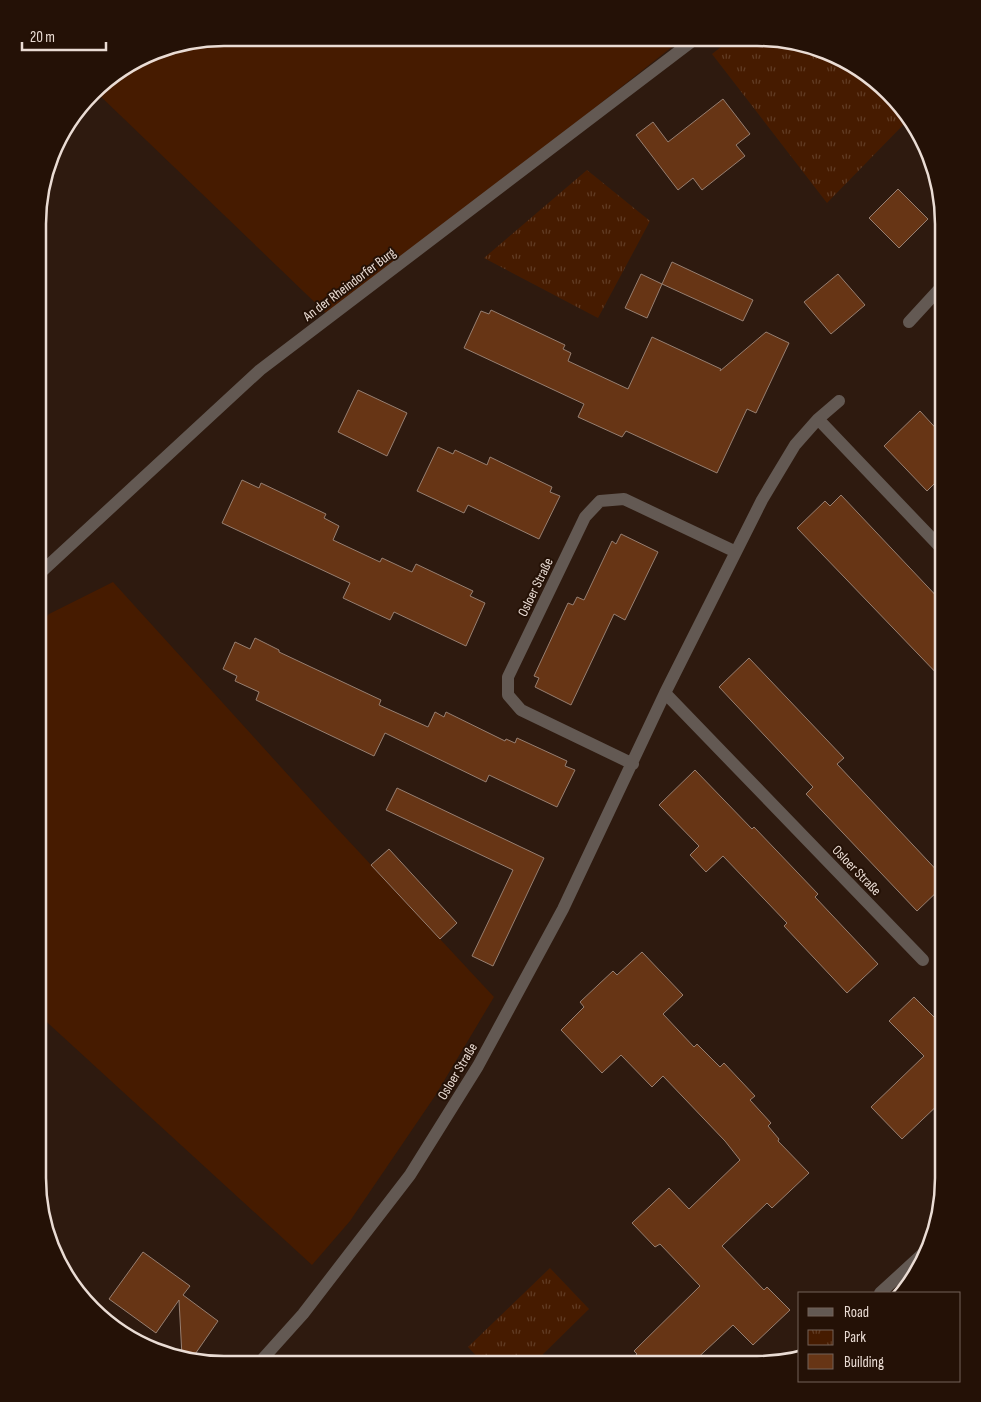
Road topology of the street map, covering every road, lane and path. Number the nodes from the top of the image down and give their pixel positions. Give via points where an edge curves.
1 (686, 46) edge
2 (935, 295) edge
3 (909, 322) dead end
4 (839, 401) dead end
5 (818, 418) junction
6 (935, 542) edge
7 (736, 552) junction
8 (46, 567) edge
9 (665, 693) junction
10 (633, 764) junction
11 (924, 960) dead end
12 (913, 1263) edge
13 (881, 1292) edge
14 (265, 1356) edge

1 - 8 street, An der Rheindorfer Burg via 260,370
2 - 3 street
4 - 5 street, Osloer Straße
5 - 6 street
5 - 7 street, Osloer Straße via 795,444
7 - 9 street, Osloer Straße
7 - 10 street, Osloer Straße via 624,499 600,501 585,517 508,677 508,695 521,710
9 - 10 street, Osloer Straße
9 - 11 street, Osloer Straße
10 - 14 street, Osloer Straße via 563,909 478,1066 410,1175 303,1314
12 - 13 street

